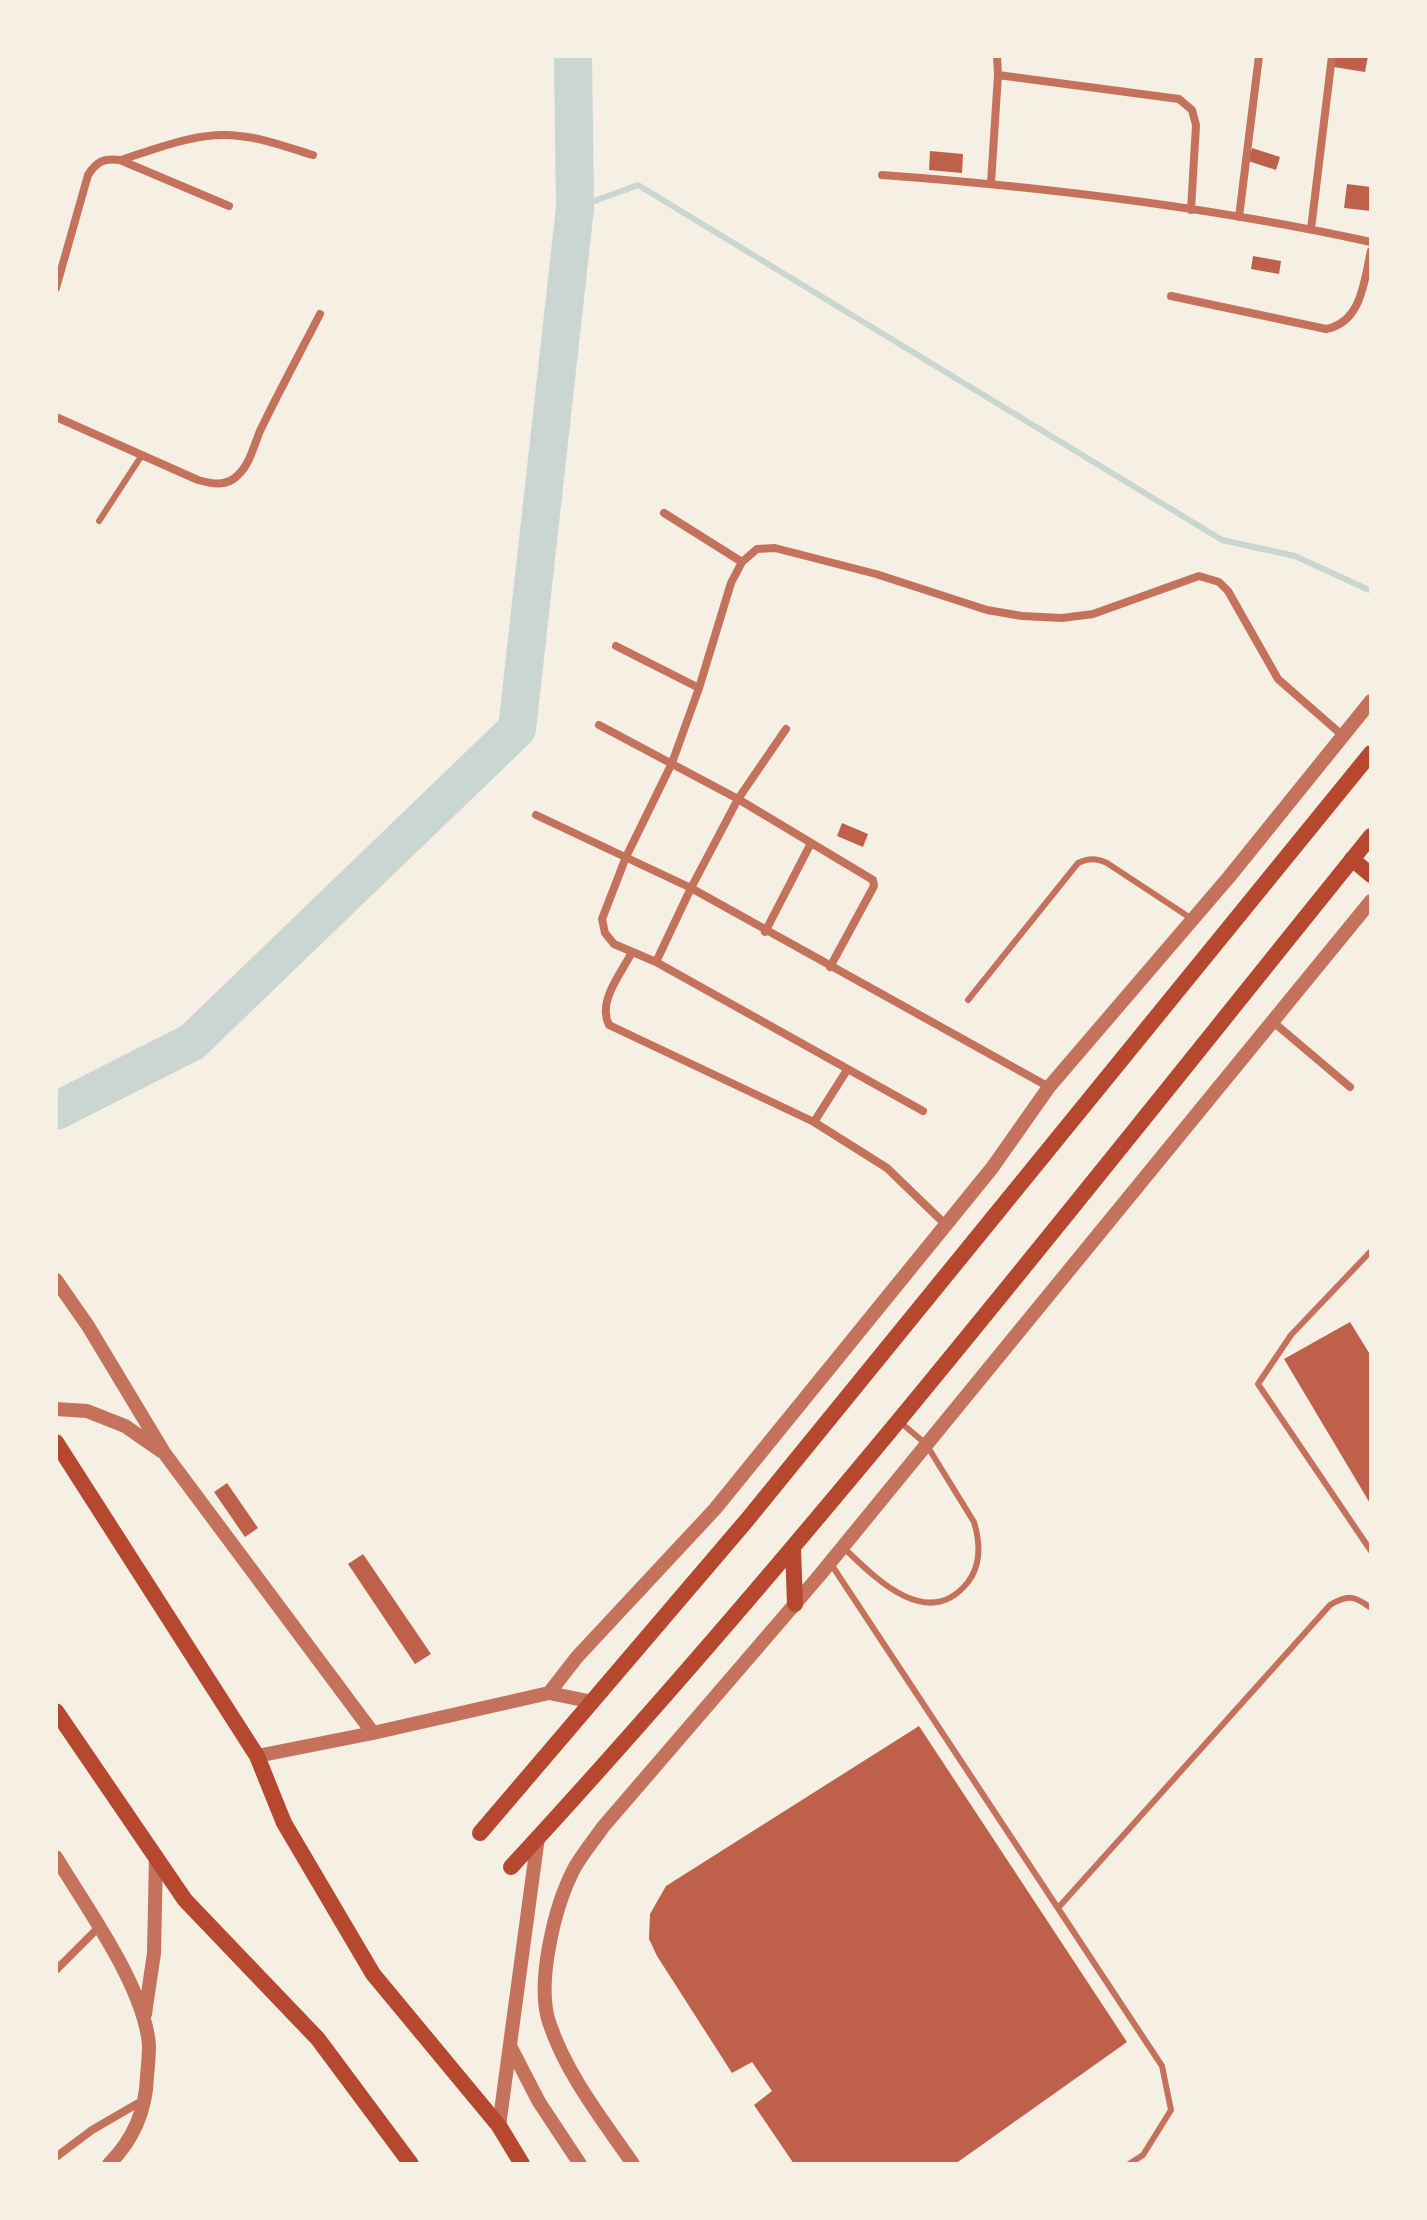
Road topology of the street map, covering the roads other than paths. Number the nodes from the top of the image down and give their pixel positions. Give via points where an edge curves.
1 (997, 56) edge
2 (1259, 56) edge
3 (1332, 56) edge
4 (998, 75) junction
5 (313, 155) dead end
6 (120, 160) junction
7 (882, 175) dead end
8 (991, 183) junction
9 (229, 206) dead end
10 (1191, 210) junction
11 (1239, 217) junction
12 (1311, 229) junction
13 (1371, 242) edge
14 (1371, 251) edge
15 (56, 288) edge
16 (1171, 296) dead end
17 (320, 314) dead end
18 (56, 417) edge
19 (142, 455) junction
20 (664, 513) dead end
21 (99, 521) dead end
22 (742, 562) junction
23 (616, 646) dead end
24 (699, 688) junction
25 (1371, 701) edge
26 (599, 725) dead end
27 (786, 729) dead end
28 (1342, 735) junction
29 (1371, 753) edge
30 (672, 763) junction
31 (738, 799) junction
32 (536, 815) dead end
33 (1371, 836) edge
34 (810, 845) junction
35 (626, 857) junction
36 (1352, 859) junction
37 (1371, 875) edge
38 (691, 888) junction
39 (1371, 901) edge
40 (1192, 919) junction
41 (765, 932) junction
42 (632, 952) junction
43 (656, 962) junction
44 (830, 967) junction
45 (968, 1000) dead end
46 (1272, 1021) junction
47 (847, 1070) junction
48 (1049, 1087) junction
49 (1350, 1087) dead end
50 (923, 1111) dead end
51 (814, 1122) junction
52 (946, 1225) junction
53 (1371, 1251) edge
54 (56, 1280) edge
55 (56, 1409) edge
56 (898, 1420) junction
57 (56, 1442) edge
58 (926, 1444) junction
59 (165, 1454) junction
60 (843, 1547) junction
61 (793, 1549) junction
62 (1371, 1551) edge
63 (830, 1562) junction
64 (795, 1604) junction
65 (1371, 1608) edge
66 (549, 1693) junction
67 (593, 1702) junction
68 (56, 1711) edge
69 (373, 1733) junction
70 (257, 1756) junction
71 (480, 1833) dead end
72 (538, 1837) junction
73 (156, 1856) junction
74 (56, 1857) edge
75 (511, 1867) dead end
76 (1058, 1908) junction
77 (98, 1928) junction
78 (56, 1970) edge
79 (544, 1983) junction
80 (516, 2000) junction
81 (143, 2022) junction
82 (510, 2046) junction
83 (147, 2099) junction
84 (499, 2126) junction
85 (56, 2157) edge
86 (109, 2164) edge
87 (411, 2164) edge
88 (522, 2164) edge
89 (580, 2164) edge
90 (633, 2164) edge
91 (1129, 2164) edge

1 - 4 street
2 - 11 street
3 - 12 street
4 - 8 street
4 - 10 street via 1179,99 1188,105 1196,125
5 - 6 street via 254,138 217,135
6 - 9 street
6 - 15 street via 106,159 88,175
7 - 8 street
8 - 10 street
10 - 11 street
11 - 12 street
12 - 13 street
14 - 16 street via 1359,299 1340,327 1326,329
17 - 19 street via 237,477 212,484
18 - 19 street
19 - 21 lane
20 - 22 street
22 - 24 street
22 - 28 street via 757,549 775,548 987,610 1062,618 1121,606 1186,579 1210,578 1228,591 1278,679
23 - 24 street
24 - 30 street
25 - 28 street
26 - 30 street
27 - 31 street
28 - 40 street
29 - 67 main road
30 - 31 street
30 - 35 street
31 - 34 street
31 - 38 street
32 - 35 street
33 - 36 main road
34 - 41 street
34 - 44 street via 875,884
35 - 38 street
35 - 42 street via 602,919 614,944
36 - 37 main road
36 - 56 main road
38 - 41 street
38 - 43 street
39 - 46 street
40 - 45 lane via 1107,863 1087,859 1078,863
40 - 48 street
41 - 44 street
42 - 43 street
42 - 51 street via 605,1003 609,1025
43 - 47 street
44 - 48 street
46 - 49 street
46 - 58 street
47 - 50 street
47 - 51 street
48 - 52 street
51 - 52 street via 887,1168
52 - 66 street via 715,1509
53 - 62 lane via 1291,1335 1258,1384
54 - 59 street
55 - 59 street via 87,1411 125,1426
56 - 58 lane
56 - 61 main road
57 - 70 main road
58 - 60 street
58 - 60 lane via 974,1522 978,1536 973,1576 944,1601 918,1602 885,1585
59 - 69 street
60 - 63 street
61 - 64 main road
61 - 72 main road
63 - 64 street
63 - 76 lane
64 - 79 street via 603,1827 575,1867 561,1902
65 - 76 lane via 1355,1596 1343,1596 1330,1605
66 - 67 street
66 - 69 street
67 - 71 main road
68 - 73 main road
69 - 70 street
70 - 84 main road via 284,1823 373,1974
72 - 75 main road
72 - 80 street
73 - 81 street via 154,1953
73 - 87 main road via 185,1900 318,2039
74 - 77 street
76 - 91 lane via 1162,2066 1171,2110 1143,2155
77 - 78 street
77 - 81 street via 137,1999
79 - 80 street
79 - 90 street via 548,2019 571,2072
80 - 82 street
81 - 83 street via 149,2044
82 - 84 street
82 - 89 street
83 - 85 street
83 - 86 street via 136,2129
84 - 88 main road

